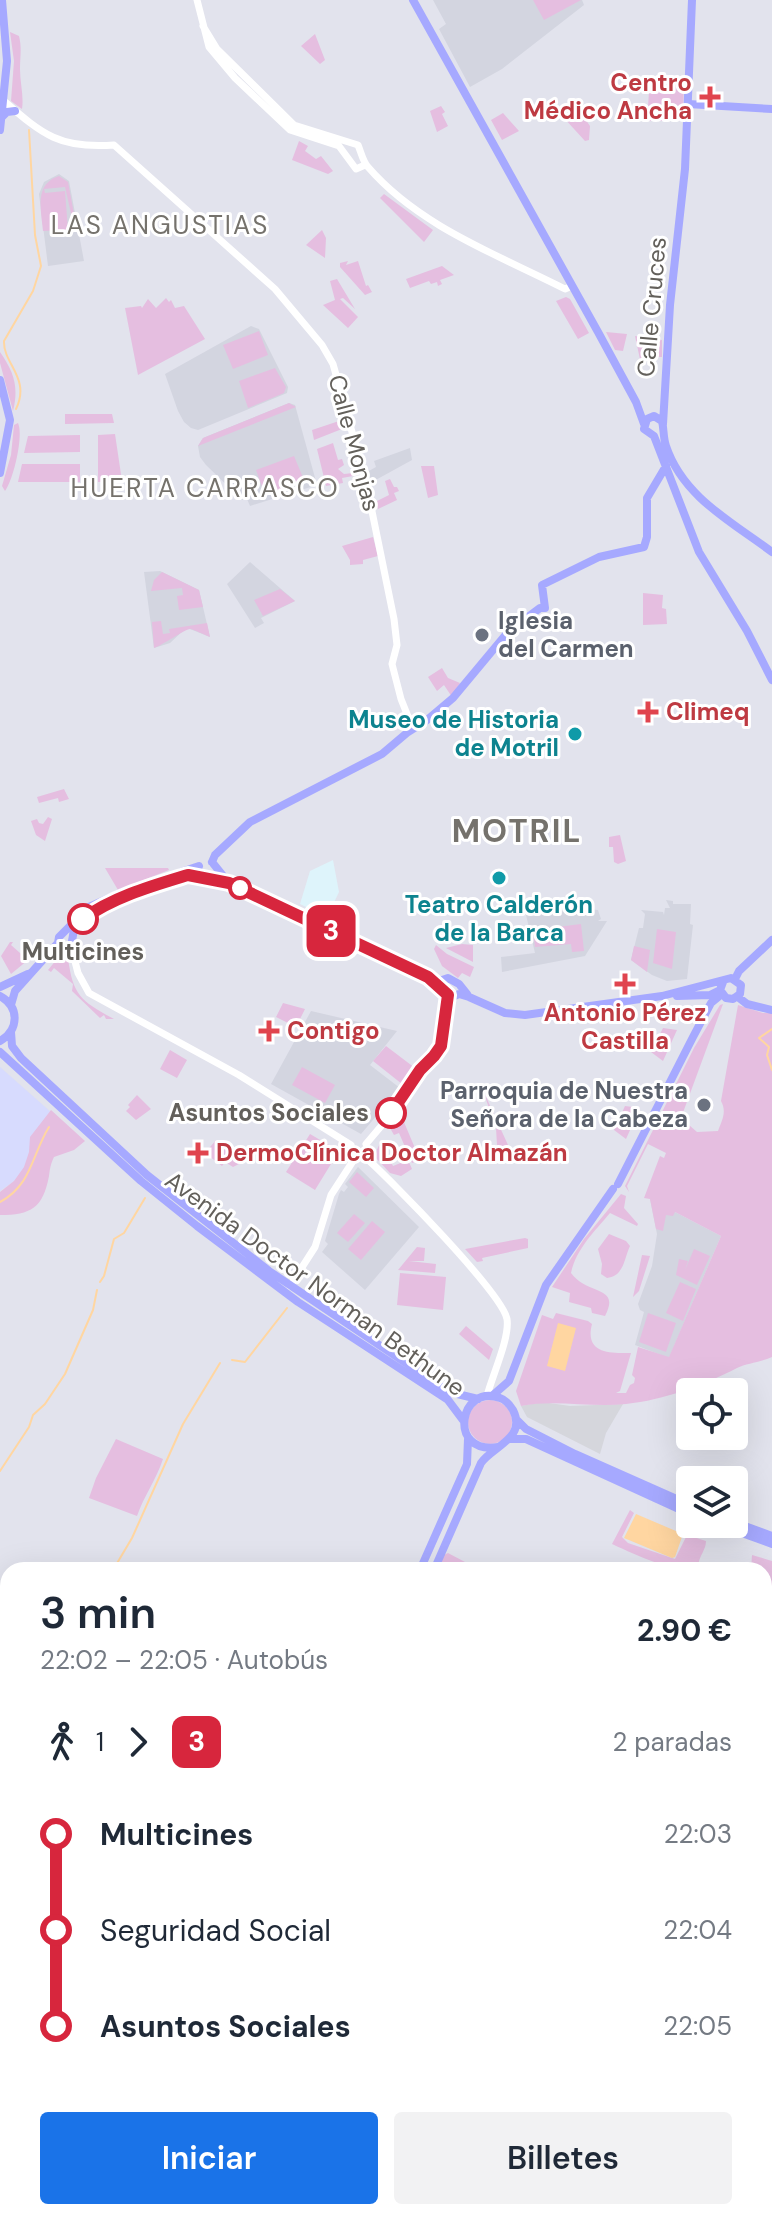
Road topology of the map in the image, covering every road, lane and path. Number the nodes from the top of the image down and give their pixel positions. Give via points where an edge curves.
1 (2, 0) edge
2 (197, 0) edge
3 (413, 0) edge
4 (692, 0) edge
5 (4, 101) junction
6 (688, 104) junction
7 (772, 109) edge
8 (15, 111) junction
9 (278, 115) junction
10 (2, 118) edge
11 (0, 130) edge
12 (365, 165) junction
13 (572, 286) junction
14 (0, 380) edge
15 (636, 402) junction
16 (659, 422) junction
17 (644, 424) junction
18 (653, 436) junction
19 (665, 443) junction
20 (666, 466) junction
21 (0, 473) edge
22 (772, 552) edge
23 (772, 680) edge
24 (413, 729) junction
25 (208, 870) junction
26 (69, 938) junction
27 (772, 940) edge
28 (32, 972) junction
29 (735, 979) junction
30 (441, 982) junction
31 (0, 987) edge
32 (722, 989) junction
33 (460, 992) junction
34 (448, 995) junction
35 (0, 996) edge
36 (738, 997) junction
37 (11, 1005) junction
38 (772, 1010) edge
39 (11, 1032) junction
40 (0, 1041) edge
41 (0, 1052) edge
42 (366, 1144) junction
43 (351, 1145) junction
44 (365, 1157) junction
45 (355, 1158) junction
46 (290, 1286) junction
47 (509, 1381) junction
48 (486, 1397) junction
49 (510, 1405) junction
50 (463, 1420) junction
51 (517, 1420) junction
52 (468, 1438) junction
53 (511, 1439) junction
54 (498, 1447) junction
55 (676, 1499) edge
56 (676, 1508) edge
57 (748, 1527) edge
58 (748, 1535) edge
59 (772, 1536) edge
60 (772, 1544) edge
61 (424, 1562) edge
62 (438, 1562) edge

1 - 5 main road
2 - 9 street via 214,55
3 - 13 main road
4 - 6 main road, Calle Cruces
5 - 8 street
5 - 10 main road
6 - 7 main road
6 - 16 main road, Calle Cruces via 665,405
8 - 10 main road
8 - 24 street, Calle Monjas via 55,140 114,145 275,289 322,345 333,364 366,482 394,619 397,645 392,664
9 - 12 street via 358,145
9 - 12 street via 290,130 339,146 356,169
10 - 11 main road
12 - 13 street via 446,231 565,289
13 - 15 main road
14 - 21 main road via 10,420
15 - 16 main road
15 - 17 main road
16 - 17 main road via 647,419
16 - 18 main road
16 - 19 main road, Calle Cruces
17 - 18 main road
18 - 20 main road
19 - 20 main road
19 - 22 main road, Calle Cruces via 682,478 713,509
20 - 23 main road via 699,552
20 - 24 main road via 647,498 644,547 599,557 542,585 545,608 508,632 453,698
24 - 25 main road via 382,754 250,822 215,855
25 - 26 main road via 96,902
25 - 30 main road
26 - 28 main road
26 - 43 street via 89,993 239,1075
27 - 29 main road
28 - 31 main road
28 - 37 main road via 15,991
29 - 32 main road via 728,978
29 - 36 main road via 742,988
30 - 33 main road via 456,981
30 - 34 main road
32 - 33 main road via 525,1015 505,1013
32 - 36 main road via 730,999
32 - 47 main road via 616,1186 546,1285
33 - 34 main road
34 - 42 street via 436,1053
35 - 37 main road
36 - 38 main road via 758,1009
37 - 39 main road
39 - 40 main road
39 - 46 main road, Avenida Doctor Norman Bethune via 12,1046 21,1058 147,1175
41 - 50 main road, Avenida Doctor Norman Bethune via 170,1204 298,1302 448,1400
42 - 43 street via 358,1140
42 - 44 street
43 - 45 street
44 - 45 street
44 - 48 street via 504,1309 507,1332
45 - 46 street via 331,1195 315,1247
46 - 48 main road, Avenida Doctor Norman Bethune via 449,1392
47 - 48 main road
47 - 49 main road
48 - 49 main road
48 - 50 main road via 466,1411
49 - 51 main road
50 - 52 main road
51 - 53 main road
51 - 55 main road via 575,1454
52 - 54 main road via 482,1447
52 - 61 main road via 467,1464
53 - 54 main road
53 - 56 main road via 526,1439
54 - 62 main road via 481,1463
57 - 59 main road
58 - 60 main road

